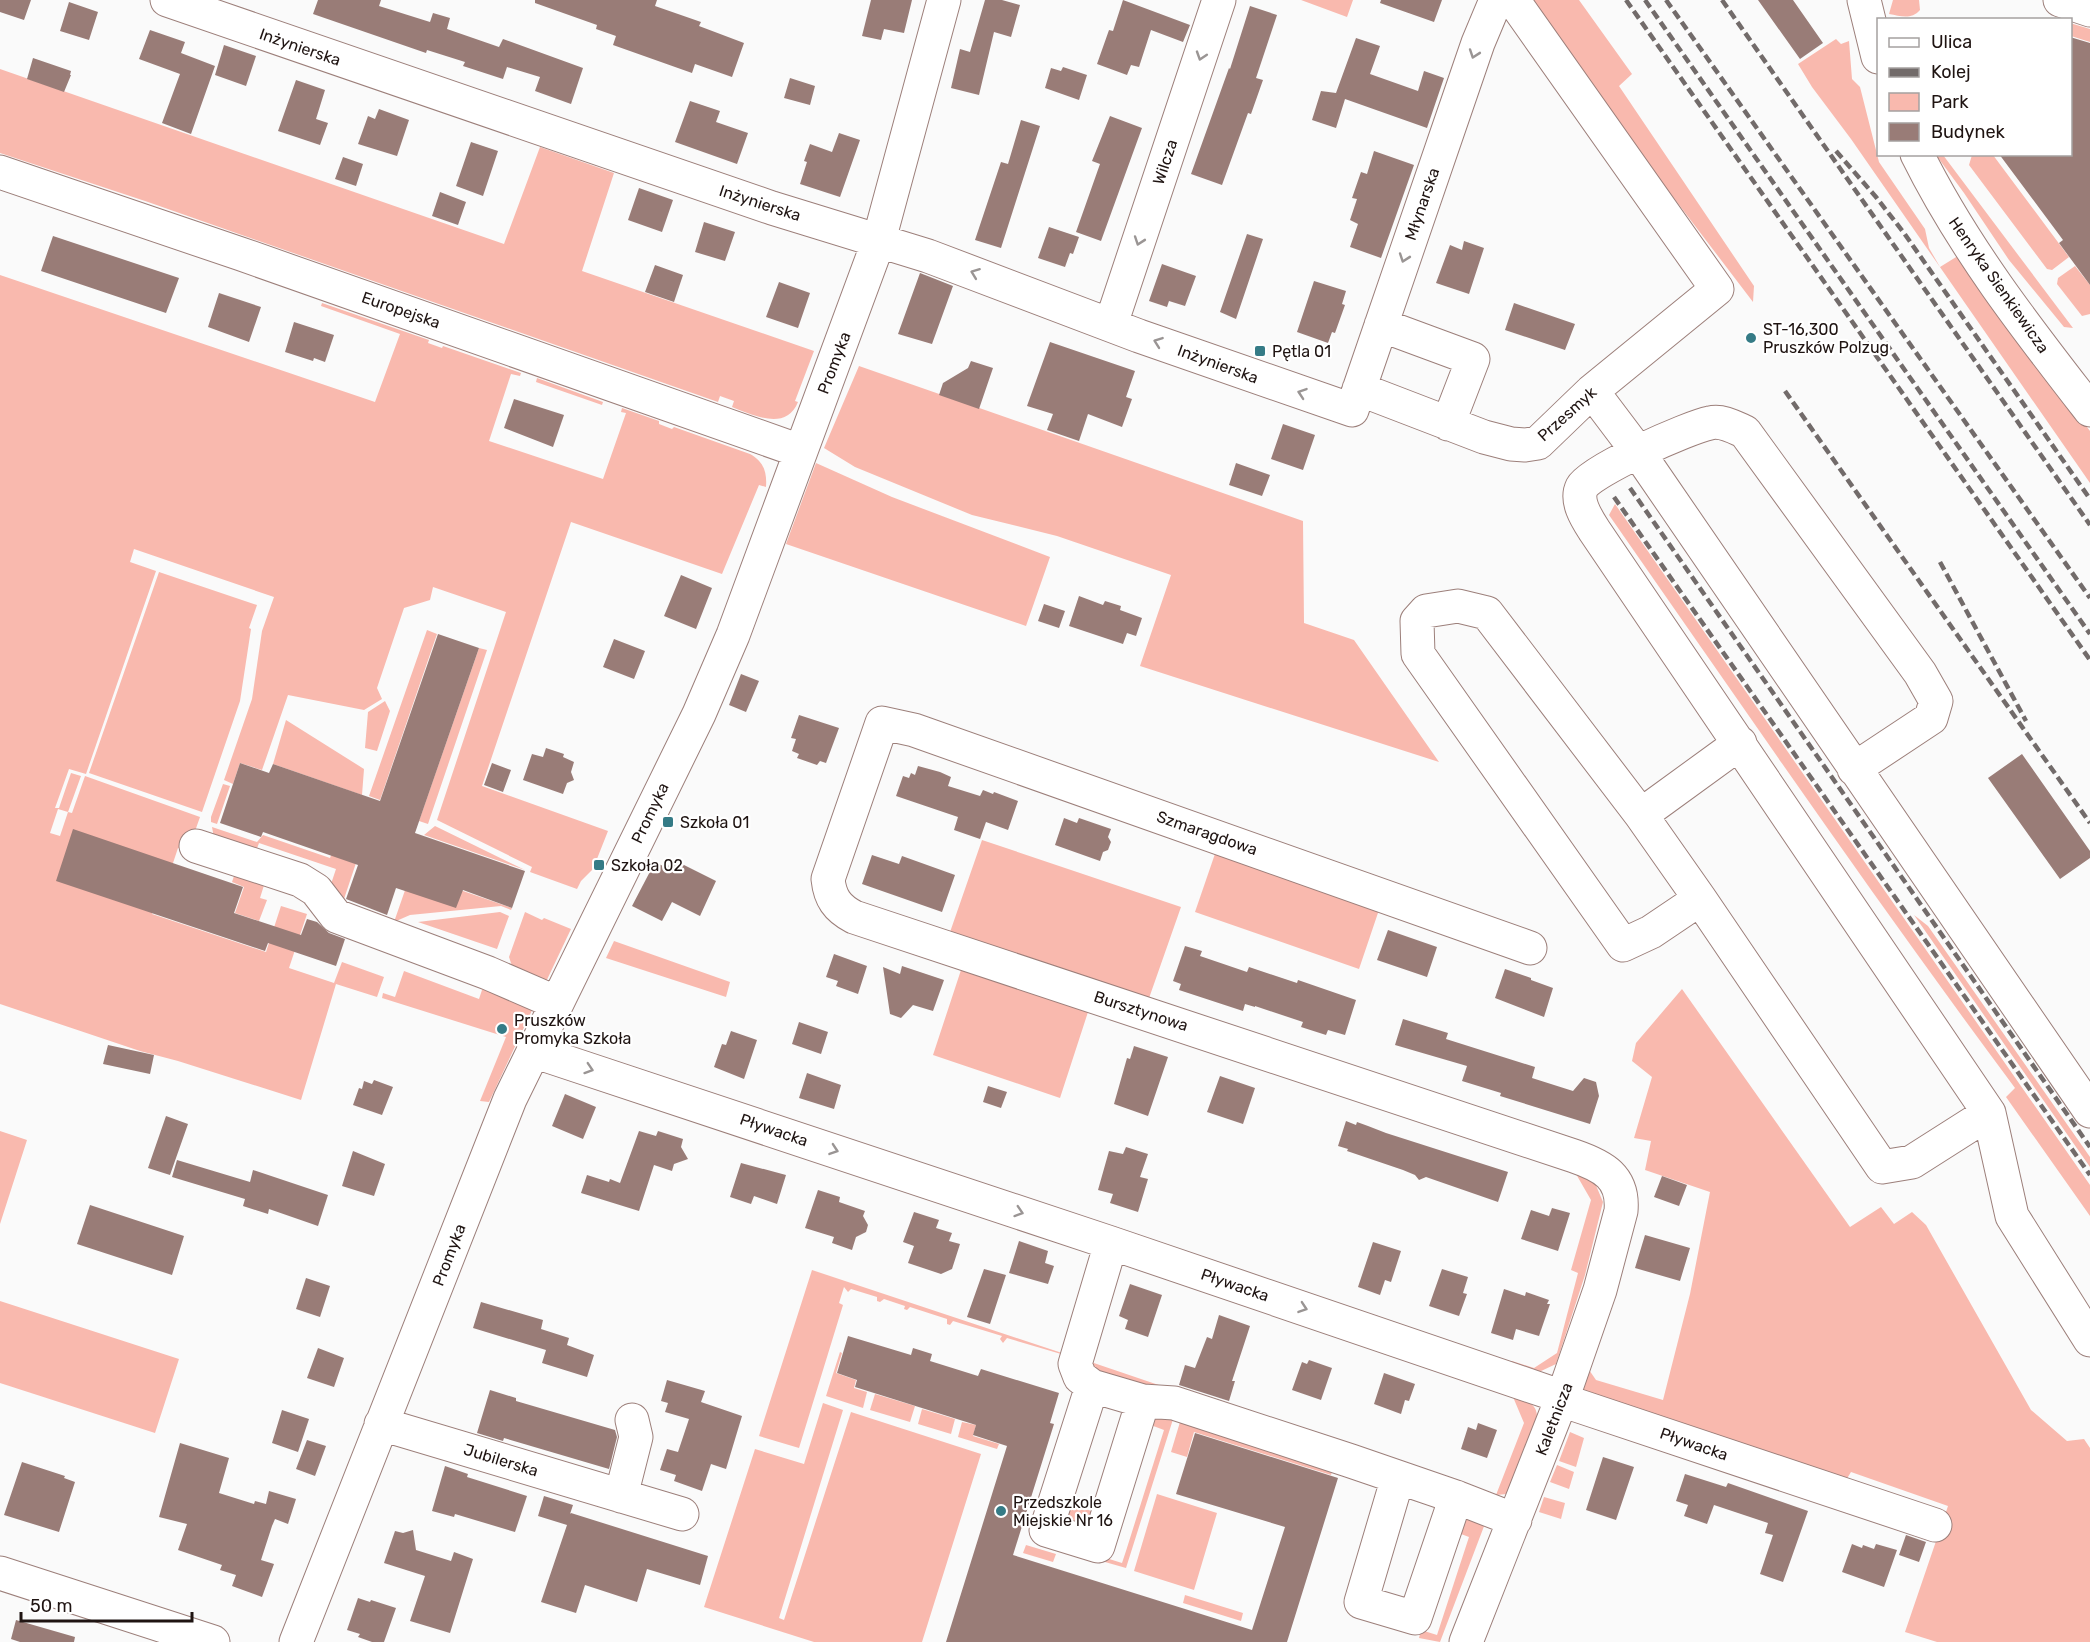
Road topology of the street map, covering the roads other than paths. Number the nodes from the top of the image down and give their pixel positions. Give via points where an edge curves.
1 (167, 0) edge
2 (944, 0) edge
3 (1219, 0) edge
4 (1496, 0) edge
5 (1513, 0) edge
6 (1864, 0) edge
7 (2060, 0) edge
8 (2090, 10) edge
9 (1877, 53) edge
10 (1918, 156) edge
11 (0, 172) edge
12 (879, 240) junction
13 (1111, 324) junction
14 (1381, 325) junction
15 (1592, 391) junction
16 (1355, 399) junction
17 (2090, 410) edge
18 (1448, 424) junction
19 (800, 451) junction
20 (1638, 452) junction
21 (882, 723) joint
22 (1740, 743) junction
23 (1854, 769) junction
24 (1641, 815) junction
25 (196, 846) dead end
26 (1700, 899) junction
27 (1530, 948) dead end
28 (557, 1003) junction
29 (533, 1051) junction
30 (2090, 1111) edge
31 (1989, 1113) junction
32 (1620, 1190) joint
33 (1111, 1243) junction
34 (2090, 1340) edge
35 (1092, 1386) junction
36 (1562, 1397) junction
37 (1143, 1401) junction
38 (632, 1420) dead end
39 (381, 1424) junction
40 (1398, 1477) junction
41 (621, 1496) junction
42 (1456, 1497) junction
43 (682, 1514) dead end
44 (1515, 1520) junction
45 (1935, 1525) dead end
46 (0, 1573) edge
47 (213, 1642) edge
48 (296, 1642) edge
49 (1466, 1642) edge

1 - 12 street, Inżynierska via 749,200
2 - 12 street, Promyka
3 -> 13 street, Wilcza
4 -> 14 street, Młynarska
5 - 15 street, Przesmyk via 1717,289
6 - 9 street
7 - 8 street
10 - 17 street, Henryka Sienkiewicza via 1954,222
11 - 19 street, Europejska
13 -> 12 street, Inżynierska
12 - 19 street, Promyka
16 -> 13 street, Inżynierska via 1252,376
14 - 16 street, Młynarska
14 - 18 street via 1473,359
15 - 18 street, Przesmyk via 1538,443 1511,444
15 - 20 street
16 - 18 street, Przesmyk
19 - 28 street, Promyka via 733,635 699,714
20 - 22 street via 1582,486 1580,497 1585,514
20 - 23 street
20 - 23 street via 1712,422 1730,424 1745,432 1920,673 1936,701 1931,717
21 - 27 street, Szmaragdowa via 914,730
21 - 32 street, Bursztynowa via 828,879 835,903 844,911 1574,1156 1606,1171
22 - 24 street
22 - 31 street
23 - 30 street
24 - 26 street
24 - 26 street via 1487,613 1458,606 1426,611 1417,621 1418,654 1623,945 1651,932
25 - 28 street via 300,880 316,890 336,916
26 - 31 street via 1882,1167 1912,1162
28 - 29 street, Promyka
29 -> 33 street, Pływacka
29 - 39 street, Promyka via 510,1099
31 - 34 street via 2012,1216
32 - 36 street, Kaletnicza via 1621,1211 1603,1278
33 - 35 street via 1075,1364 1080,1377
33 -> 36 street, Pływacka
35 - 37 street
35 - 37 street via 1046,1530 1098,1546
36 - 44 street, Kaletnicza
36 - 45 street, Pływacka
37 - 40 street via 1174,1403
38 - 41 street via 636,1437
39 - 41 street, Jubilerska
39 - 48 street, Promyka
40 - 42 street
40 - 42 street via 1361,1602 1415,1618
41 - 43 street, Jubilerska
42 - 44 street
44 - 49 street, Kaletnicza
46 - 47 street

